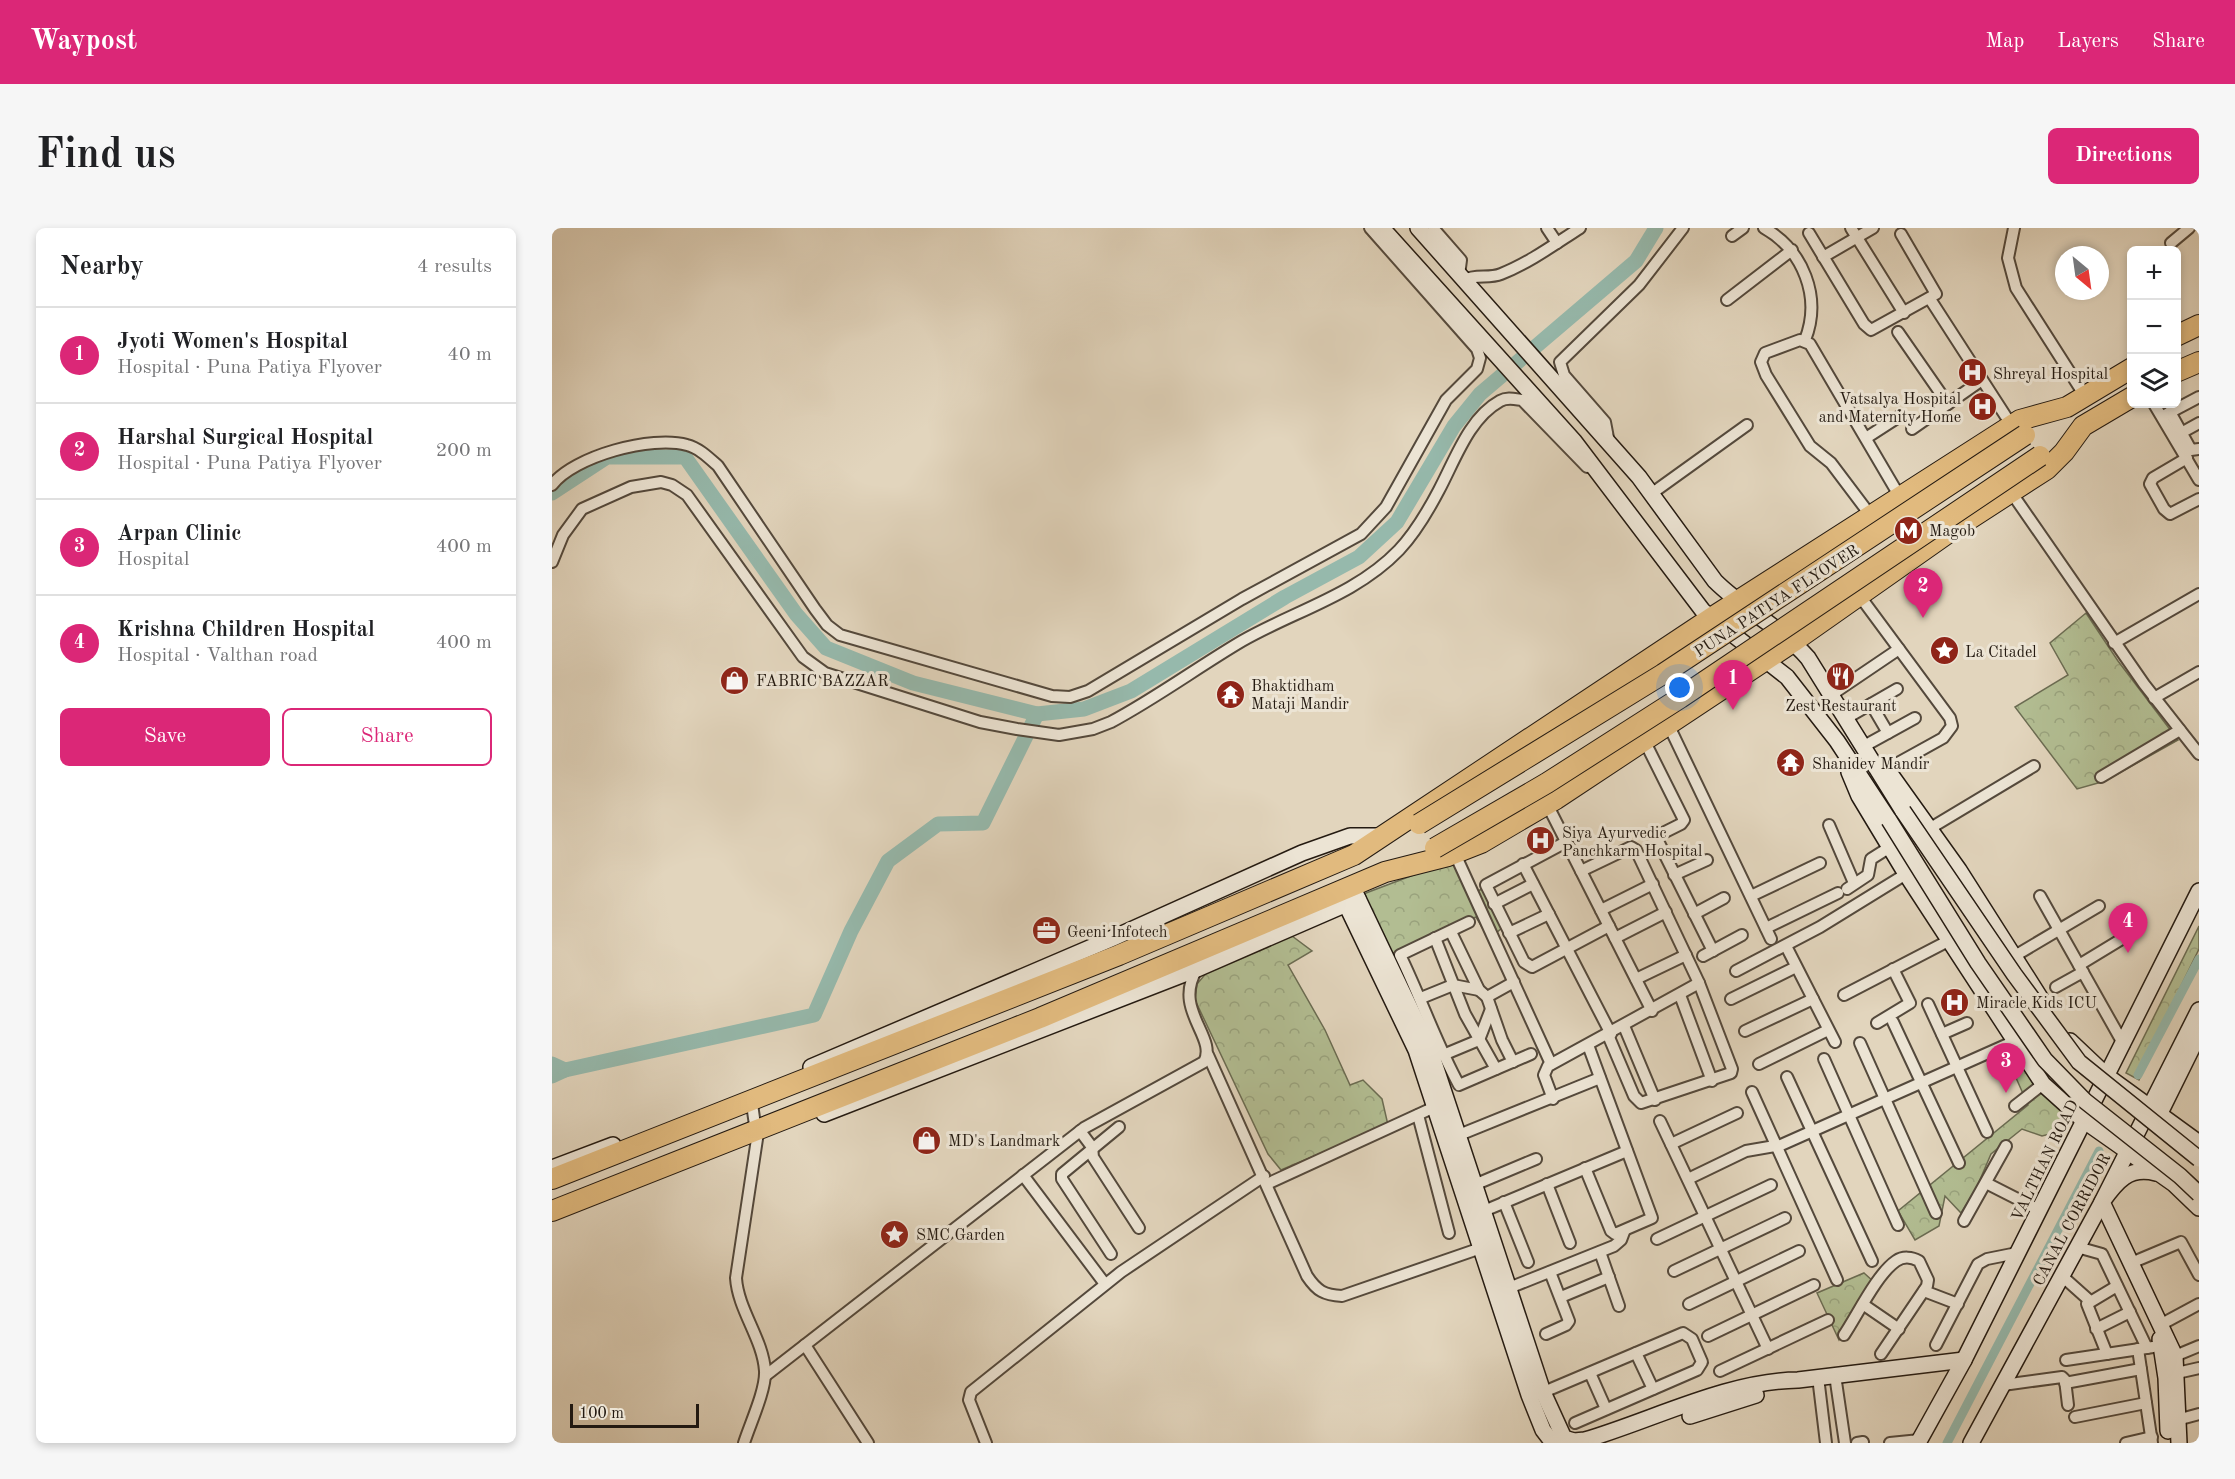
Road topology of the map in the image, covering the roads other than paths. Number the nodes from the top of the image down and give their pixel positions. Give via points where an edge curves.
1 (1371, 228) edge
2 (1382, 228) edge
3 (1418, 228) edge
4 (1433, 228) edge
5 (1547, 228) edge
6 (1580, 228) edge
7 (1683, 228) edge
8 (1743, 228) edge
9 (1764, 228) edge
10 (1873, 228) edge
11 (2014, 228) edge
12 (2189, 228) edge
13 (1809, 233) dead end
14 (1854, 233) edge
15 (1901, 234) dead end
16 (1732, 236) dead end
17 (1557, 243) junction
18 (2171, 243) dead end
19 (1792, 250) junction
20 (1823, 257) junction
21 (1462, 278) junction
22 (1930, 299) junction
23 (1727, 300) dead end
24 (1904, 314) junction
25 (2199, 325) edge
26 (1898, 332) dead end
27 (2181, 334) edge
28 (2199, 335) edge
29 (1805, 340) junction
30 (2181, 343) edge
31 (2199, 362) edge
32 (2181, 370) edge
33 (2127, 371) edge
34 (2199, 373) edge
35 (2181, 378) edge
36 (1982, 380) junction
37 (2085, 396) junction
38 (2199, 397) edge
39 (2127, 400) edge
40 (1948, 404) junction
41 (2159, 408) edge
42 (2166, 414) junction
43 (1900, 416) dead end
44 (2199, 423) edge
45 (1747, 425) dead end
46 (2083, 426) junction
47 (1912, 429) dead end
48 (2018, 430) junction
49 (2181, 433) junction
50 (1866, 438) junction
51 (1609, 443) junction
52 (2199, 449) edge
53 (2187, 458) junction
54 (2199, 480) edge
55 (552, 485) edge
56 (1612, 492) junction
57 (2011, 492) junction
58 (1651, 494) junction
59 (1900, 497) junction
60 (2199, 499) edge
61 (1871, 516) junction
62 (552, 562) edge
63 (2199, 594) edge
64 (1859, 595) junction
65 (1738, 601) junction
66 (1711, 618) junction
67 (1793, 642) junction
68 (2114, 643) junction
69 (1899, 649) junction
70 (1767, 659) junction
71 (2199, 672) edge
72 (1897, 689) dead end
73 (1831, 695) junction
74 (2154, 698) junction
75 (1871, 704) junction
76 (1915, 718) dead end
77 (1845, 719) junction
78 (1668, 724) junction
79 (2180, 730) junction
80 (1888, 733) junction
81 (1644, 740) junction
82 (1860, 740) junction
83 (1837, 741) junction
84 (2199, 754) edge
85 (2034, 766) dead end
86 (1887, 769) junction
87 (2102, 777) dead end
88 (1547, 804) junction
89 (1829, 825) dead end
90 (1929, 828) junction
91 (1381, 836) junction
92 (1566, 842) junction
93 (1890, 847) junction
94 (1455, 854) junction
95 (1354, 855) junction
96 (1707, 860) dead end
97 (1820, 863) dead end
98 (1523, 864) junction
99 (1385, 872) junction
100 (1581, 872) junction
101 (1906, 874) junction
102 (1674, 875) junction
103 (1533, 884) junction
104 (1653, 884) junction
105 (1846, 888) junction
106 (2199, 891) edge
107 (1349, 895) junction
108 (1751, 896) junction
109 (2040, 896) dead end
110 (1724, 898) dead end
111 (1494, 904) junction
112 (2099, 906) dead end
113 (1601, 910) junction
114 (1666, 912) junction
115 (1549, 914) junction
116 (1694, 914) junction
117 (1469, 922) dead end
118 (1609, 926) junction
119 (1766, 928) junction
120 (2059, 929) junction
121 (2135, 931) dead end
122 (1451, 932) junction
123 (1509, 933) junction
124 (1742, 935) dead end
125 (1435, 938) junction
126 (1615, 938) junction
127 (1771, 939) dead end
128 (1950, 940) junction
129 (1235, 944) junction
130 (1786, 946) junction
131 (1566, 949) junction
132 (1686, 955) junction
133 (2013, 957) junction
134 (1796, 966) junction
135 (1197, 969) junction
136 (1893, 969) junction
137 (2081, 969) junction
138 (1736, 971) dead end
139 (1636, 979) junction
140 (1514, 982) junction
141 (1699, 983) junction
142 (1453, 985) junction
143 (2056, 987) dead end
144 (1483, 994) junction
145 (1680, 994) junction
146 (1844, 995) dead end
147 (1421, 998) junction
148 (1731, 999) dead end
149 (1813, 999) junction
150 (1928, 1004) dead end
151 (1491, 1009) junction
152 (2199, 1010) edge
153 (1652, 1011) junction
154 (1048, 1022) junction
155 (1893, 1022) dead end
156 (1877, 1023) dead end
157 (1967, 1023) dead end
158 (1624, 1026) junction
159 (1828, 1030) junction
160 (1745, 1031) dead end
161 (1942, 1034) junction
162 (2199, 1034) edge
163 (1609, 1035) junction
164 (1479, 1040) junction
165 (2015, 1041) junction
166 (1835, 1042) dead end
167 (1860, 1043) dead end
168 (1588, 1045) junction
169 (2124, 1045) junction
170 (869, 1048) junction
171 (1531, 1054) dead end
172 (1208, 1055) junction
173 (1443, 1055) junction
174 (1824, 1059) dead end
175 (1513, 1062) junction
176 (1551, 1064) junction
177 (1759, 1064) dead end
178 (1957, 1066) junction
179 (1496, 1069) junction
180 (897, 1074) junction
181 (2107, 1076) junction
182 (1787, 1077) dead end
183 (919, 1078) junction
184 (1600, 1078) junction
185 (1713, 1081) junction
186 (1921, 1082) junction
187 (2043, 1084) junction
188 (1752, 1092) dead end
189 (751, 1097) junction
190 (1885, 1098) junction
191 (1553, 1099) junction
192 (1655, 1100) junction
193 (1442, 1103) junction
194 (2015, 1107) dead end
195 (2155, 1110) junction
196 (1737, 1113) dead end
197 (1849, 1114) junction
198 (1418, 1115) junction
199 (2084, 1120) junction
200 (1660, 1121) dead end
201 (1119, 1127) dead end
202 (1080, 1131) junction
203 (1812, 1131) junction
204 (1987, 1132) dead end
205 (757, 1134) junction
206 (1459, 1136) junction
207 (1069, 1140) junction
208 (2199, 1143) edge
209 (1671, 1144) junction
210 (1776, 1145) junction
211 (2007, 1146) dead end
212 (2127, 1150) junction
213 (1627, 1151) junction
214 (1093, 1152) junction
215 (1081, 1155) junction
216 (1536, 1158) dead end
217 (2199, 1159) edge
218 (1959, 1163) dead end
219 (552, 1168) edge
220 (1585, 1168) junction
221 (2159, 1174) junction
222 (1023, 1175) junction
223 (552, 1179) edge
224 (1688, 1179) junction
225 (1266, 1180) junction
226 (1986, 1183) junction
227 (1474, 1185) junction
228 (1547, 1185) junction
229 (1771, 1185) dead end
230 (2199, 1194) edge
231 (1504, 1202) junction
232 (2102, 1202) junction
233 (2199, 1208) edge
234 (552, 1210) edge
235 (2039, 1210) junction
236 (1936, 1213) dead end
237 (1476, 1214) junction
238 (1705, 1216) junction
239 (1785, 1218) dead end
240 (552, 1221) edge
241 (1964, 1221) dead end
242 (1898, 1225) dead end
243 (1139, 1228) dead end
244 (1624, 1232) junction
245 (1449, 1233) dead end
246 (1657, 1239) dead end
247 (1570, 1243) dead end
248 (2077, 1247) junction
249 (1481, 1248) junction
250 (1721, 1249) junction
251 (1799, 1251) dead end
252 (1600, 1252) junction
253 (2017, 1253) junction
254 (1111, 1254) dead end
255 (1872, 1261) dead end
256 (1528, 1262) dead end
257 (2131, 1263) junction
258 (1674, 1271) dead end
259 (1550, 1272) junction
260 (2199, 1275) edge
261 (2062, 1276) junction
262 (1609, 1277) junction
263 (1837, 1280) dead end
264 (1736, 1281) junction
265 (1105, 1284) junction
266 (1814, 1285) dead end
267 (2117, 1286) junction
268 (1502, 1291) junction
269 (1924, 1291) junction
270 (1561, 1297) junction
271 (2090, 1301) junction
272 (1689, 1304) dead end
273 (1958, 1304) junction
274 (2199, 1304) edge
275 (1864, 1305) junction
276 (1619, 1306) dead end
277 (2130, 1312) junction
278 (1752, 1315) junction
279 (1828, 1320) dead end
280 (2158, 1322) junction
281 (1899, 1329) junction
282 (2096, 1329) junction
283 (1546, 1334) dead end
284 (1844, 1335) dead end
285 (1708, 1336) dead end
286 (805, 1345) junction
287 (1936, 1345) dead end
288 (2199, 1346) edge
289 (1768, 1348) junction
290 (2149, 1348) junction
291 (1636, 1353) junction
292 (1881, 1354) dead end
293 (2108, 1354) junction
294 (2175, 1356) junction
295 (1964, 1360) junction
296 (2066, 1360) dead end
297 (2199, 1368) edge
298 (2141, 1369) junction
299 (1720, 1371) dead end
300 (1590, 1373) junction
301 (2177, 1373) junction
302 (1835, 1375) junction
303 (765, 1376) junction
304 (1818, 1377) junction
305 (1798, 1380) junction
306 (2065, 1383) junction
307 (2003, 1385) junction
308 (1653, 1389) junction
309 (1537, 1395) junction
310 (2146, 1403) junction
311 (2068, 1405) dead end
312 (1606, 1409) junction
313 (2199, 1414) edge
314 (2075, 1417) dead end
315 (2177, 1420) junction
316 (1575, 1423) dead end
317 (2152, 1440) edge
318 (1919, 1441) edge
319 (866, 1442) edge
320 (744, 1443) edge
321 (986, 1443) edge
322 (1553, 1443) edge
323 (1601, 1443) edge
324 (1826, 1443) edge
325 (1845, 1443) edge
326 (1890, 1443) edge
327 (1971, 1443) edge
328 (2126, 1443) edge
329 (2169, 1443) edge
330 (2179, 1443) edge

1 - 55 street via 1477,349 1477,369 1446,400 1386,507 1361,534 1242,599 1118,674 1070,697 1052,696 840,635 815,609 718,466 688,445 653,444 618,450 587,460
2 - 56 main road via 1574,441
3 - 21 main road
4 - 21 street via 1461,260
5 - 17 street
6 - 17 street
7 - 51 street via 1639,285 1560,362 1564,375 1605,422
8 - 16 street
9 - 19 street
10 - 14 street
11 - 37 street via 2008,258 2016,288
12 - 18 street
13 - 20 street
14 - 20 street
14 - 24 street
15 - 22 street via 1936,290
17 - 21 street via 1499,275
19 - 23 street
19 - 29 street via 1809,286 1812,317
20 - 24 street via 1867,328 1875,330
21 - 51 main road
22 - 24 street
22 - 36 street
25 - 27 highway
26 - 40 street
28 - 30 highway
29 - 50 street
29 - 61 street via 1765,353 1761,357 1762,368 1810,446 1831,463
31 - 32 highway
33 - 37 highway, PUNA PATIYA FLYOVER
34 - 35 highway
36 - 40 street
36 - 48 street
37 - 48 highway, PUNA PATIYA FLYOVER
38 - 42 street
39 - 46 highway, PUNA PATIYA FLYOVER
40 - 47 street
41 - 42 street
42 - 49 street
42 - 53 street
43 - 50 street
44 - 49 street
45 - 58 street
46 - 57 highway via 2047,469
46 - 99 highway, PUNA PATIYA FLYOVER, bridge via 1709,679 1547,783 1435,848
48 - 59 highway
48 - 95 highway, PUNA PATIYA FLYOVER, bridge via 1663,674 1419,825
49 - 52 street via 2191,450
50 - 59 street
51 - 58 main road
53 - 54 street
53 - 60 street via 2153,478 2150,484 2170,514
56 - 62 street via 1522,400 1500,401 1482,415 1455,456 1420,523 1382,565 1346,590 1244,640 1111,722 1075,733 1041,733 980,722 856,684 812,665 687,495 672,484 632,487 582,509 563,535
56 - 66 main road via 1696,604
57 - 64 highway
57 - 68 street
58 - 65 main road via 1715,581
59 - 61 highway
61 - 65 highway
63 - 68 street
64 - 67 highway
64 - 69 street
65 - 66 highway
65 - 67 main road
66 - 70 main road
66 - 91 highway
67 - 70 highway
67 - 73 main road
68 - 74 street
69 - 73 street
69 - 86 street via 1952,726 1943,738
70 - 78 highway
70 - 83 main road via 1787,677
71 - 74 street
72 - 75 street
73 - 77 main road
74 - 79 street
75 - 77 street
75 - 80 street
76 - 80 street
77 - 82 main road
78 - 81 highway
78 - 108 street
79 - 84 street
79 - 87 street
80 - 82 street
81 - 88 highway
81 - 102 street via 1684,820 1658,838
82 - 86 main road
82 - 217 main road, bridge via 1903,811 2043,1016 2079,1062
83 - 93 main road via 1859,796
83 - 230 main road, bridge via 1978,963 2045,1060 2085,1101
85 - 90 street
86 - 90 main road
88 - 92 street
88 - 94 highway
89 - 105 street
90 - 133 main road
91 - 95 highway
91 - 170 main road via 1350,836 1302,853
92 - 98 street
92 - 100 street
93 - 101 main road
93 - 105 street via 1871,859 1868,875
94 - 99 highway
94 - 140 street
95 - 170 highway via 1119,955
96 - 102 street
97 - 108 street
98 - 103 street
98 - 111 street via 1486,885
99 - 107 highway
100 - 104 street via 1634,847
100 - 113 street
101 - 128 main road
101 - 130 street
102 - 116 street
103 - 111 street
103 - 115 street
104 - 113 street
104 - 114 street
105 - 119 street
106 - 169 main road, VALTHAN ROAD
107 - 129 highway
107 - 193 main road
108 - 119 street
109 - 120 street
110 - 116 street
111 - 123 street
112 - 120 street
113 - 118 street
114 - 126 street
114 - 132 street
115 - 123 street
115 - 131 street
116 - 124 street via 1708,954
117 - 122 street
118 - 126 street
118 - 131 street
119 - 127 street
120 - 133 street
120 - 137 street
121 - 137 street
122 - 125 street
122 - 144 street
123 - 131 street via 1528,967
125 - 142 street
125 - 147 street via 1400,955
126 - 139 street
128 - 136 street
128 - 165 main road
129 - 135 main road
129 - 154 highway
130 - 134 street
130 - 138 street
131 - 163 street
132 - 139 street
132 - 141 street
133 - 181 main road via 2067,1037
134 - 148 street
134 - 149 street
135 - 154 main road
135 - 172 street via 1187,995
136 - 146 street
136 - 156 street via 1910,1003
137 - 143 street
137 - 169 street
139 - 153 street
140 - 144 street
140 - 176 street
141 - 145 street
141 - 185 street via 1732,1069 1728,1076
142 - 144 street
142 - 147 street
142 - 164 street
144 - 151 street
145 - 153 street
145 - 185 street
147 - 173 street
149 - 159 street
149 - 160 street
150 - 161 street
151 - 164 street
151 - 175 street
152 - 195 main road, CANAL CORRIDOR
153 - 158 street
154 - 180 highway
154 - 183 main road
155 - 186 street
157 - 161 street
158 - 163 street
158 - 192 street
159 - 166 street
159 - 177 street
161 - 178 street
162 - 195 main road
163 - 168 street
163 - 192 street via 1637,1101
164 - 173 street
164 - 179 street
165 - 178 street
165 - 187 main road
167 - 190 street
168 - 176 street
168 - 184 street
169 - 181 main road, VALTHAN ROAD
170 - 189 highway
171 - 175 street
172 - 202 street via 1192,1070
172 - 225 street
173 - 179 street via 1459,1085
174 - 197 street
175 - 179 street
176 - 191 street via 1544,1075
178 - 186 street
178 - 204 street
180 - 183 highway
180 - 205 highway
181 - 195 main road
181 - 199 main road, VALTHAN ROAD
182 - 203 street
183 - 205 main road
184 - 191 street
184 - 213 street
185 - 192 street
186 - 190 street
186 - 218 street
187 - 194 street
187 - 199 main road
188 - 210 street
189 - 205 street
189 - 219 main road
189 - 223 highway
190 - 197 street
190 - 236 street
191 - 206 street
193 - 198 street
193 - 206 main road
193 - 237 main road
195 - 208 main road
195 - 212 main road, CANAL CORRIDOR
196 - 209 street
197 - 203 street
197 - 242 street
198 - 225 street
198 - 245 street
199 - 212 main road
199 - 235 main road, VALTHAN ROAD
200 - 209 street
201 - 214 street
202 - 207 street
202 - 214 street
203 - 210 street
203 - 255 street
205 - 234 highway
205 - 240 main road
205 - 303 street via 736,1278
206 - 227 main road
207 - 215 street
207 - 222 street
209 - 224 street
210 - 224 street via 1746,1151
210 - 263 street
211 - 226 street
212 - 221 main road
212 - 232 main road, CANAL CORRIDOR
213 - 220 street
213 - 244 street via 1652,1218
214 - 215 street
214 - 243 street
215 - 254 street via 1066,1168 1062,1179
216 - 227 street
220 - 228 street
220 - 244 street via 1611,1231
221 - 232 main road via 2145,1170 2121,1176
221 - 233 main road
222 - 265 street
222 - 286 street
224 - 238 street
225 - 249 street via 1307,1276 1316,1289 1327,1295 1342,1296
225 - 265 street
226 - 235 street
226 - 241 street
227 - 237 main road
228 - 231 street
228 - 247 street
229 - 238 street
231 - 237 street
231 - 256 street
232 - 248 main road, CANAL CORRIDOR
232 - 257 main road
235 - 253 main road, VALTHAN ROAD
237 - 249 main road
237 - 268 main road
238 - 246 street
238 - 250 street
239 - 250 street
244 - 252 street via 1618,1243
248 - 261 main road, CANAL CORRIDOR
248 - 267 street via 2102,1254
249 - 268 main road
250 - 258 street
250 - 264 street
251 - 264 street
252 - 259 street
252 - 262 street
253 - 273 street via 1982,1261
253 - 295 main road, VALTHAN ROAD
257 - 260 street via 2181,1242
257 - 280 main road
259 - 268 street
259 - 270 street
261 - 271 street
261 - 307 main road, CANAL CORRIDOR
262 - 270 street
262 - 276 street
264 - 272 street
264 - 278 street
265 - 321 street via 972,1392 969,1400
266 - 278 street
267 - 271 street
267 - 277 street
268 - 309 main road
269 - 273 street
269 - 275 street via 1928,1280 1919,1261 1910,1257 1898,1259
269 - 281 street
270 - 283 street via 1569,1321
271 - 282 street via 2087,1307
273 - 287 street
274 - 280 street
275 - 281 street
275 - 284 street
277 - 282 street
277 - 290 street
278 - 285 street
278 - 289 street
279 - 289 street
280 - 290 main road
280 - 294 main road
281 - 292 street
282 - 293 street
286 - 303 street
286 - 319 street
288 - 294 street
289 - 299 street
290 - 293 street
290 - 298 street
290 - 329 main road
291 - 300 street
291 - 308 street
291 - 308 street via 1683,1333 1692,1339 1701,1366
293 - 296 street
294 - 301 main road
295 - 302 main road
295 - 318 main road, VALTHAN ROAD
297 - 301 street
298 - 306 street
298 - 310 street
300 - 309 street
300 - 312 street
301 - 315 main road
302 - 304 main road
302 - 325 street
303 - 320 street
304 - 305 main road
304 - 324 street
305 - 309 main road via 1775,1380 1733,1391 1574,1441 1564,1438
305 - 323 main road
306 - 307 street via 2062,1377
306 - 311 street
307 - 327 main road, CANAL CORRIDOR
308 - 312 street
309 - 322 main road via 1543,1430
310 - 314 street
310 - 317 street
312 - 316 street
313 - 315 street
315 - 330 main road
317 - 328 street
318 - 326 street

